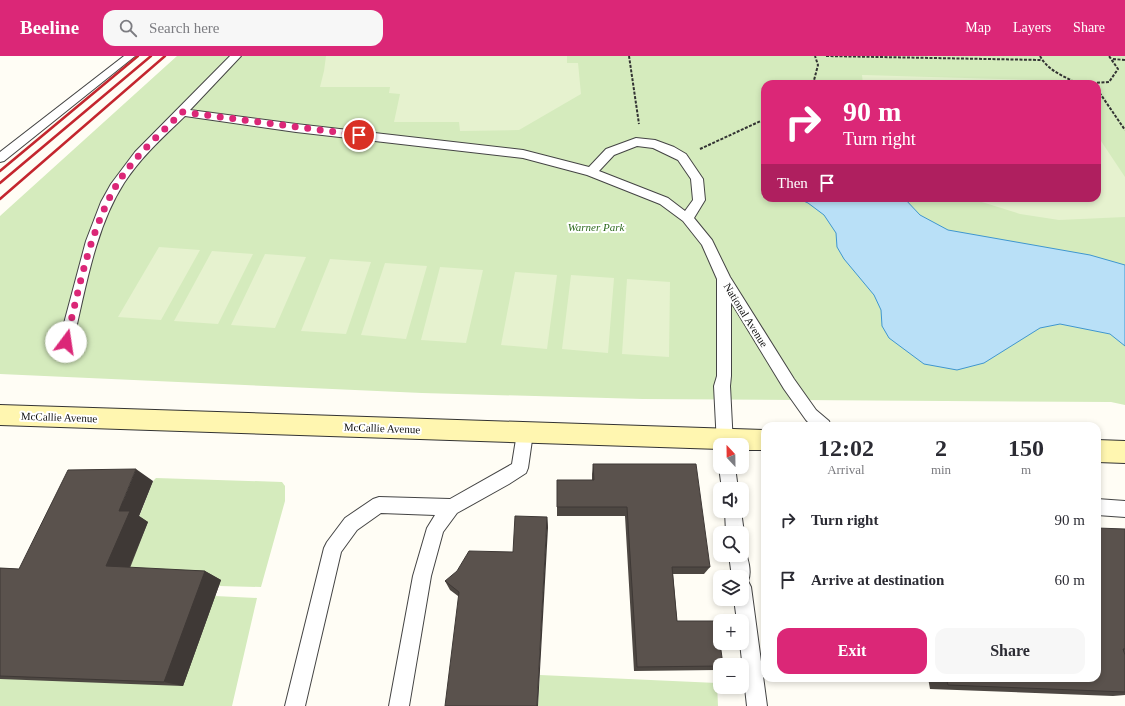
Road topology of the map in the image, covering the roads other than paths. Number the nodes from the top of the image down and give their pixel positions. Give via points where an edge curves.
1 (130, 56) edge
2 (236, 56) edge
3 (182, 112) junction
4 (0, 158) edge
5 (591, 172) junction
6 (688, 218) junction
7 (724, 279) junction
8 (66, 342) dead end
9 (0, 415) edge
10 (819, 422) edge
11 (525, 433) junction
12 (724, 438) edge
13 (761, 440) edge
14 (749, 441) edge
15 (713, 442) edge
16 (1101, 451) edge
17 (1125, 452) edge
18 (451, 507) junction
19 (1101, 507) edge
20 (1125, 509) edge
21 (744, 606) edge
22 (296, 706) edge
23 (399, 706) edge
24 (757, 706) edge

1 - 4 lane
2 - 3 lane
3 - 5 lane via 523,154
3 - 8 lane via 143,152 118,184 98,222
5 - 6 lane via 664,201
5 - 6 lane via 610,152 636,142 655,144 670,150 682,157 697,179 698,200
6 - 7 lane via 707,243
7 - 10 lane, National Avenue via 789,384
7 - 12 lane, National Avenue
9 - 11 main road, McCallie Avenue
11 - 15 main road, McCallie Avenue
11 - 18 lane via 520,468 503,480
13 - 14 main road, McCallie Avenue
16 - 17 main road
18 - 22 lane via 379,505 351,524 333,548
18 - 23 lane via 436,528 422,576
19 - 20 lane
21 - 24 lane

